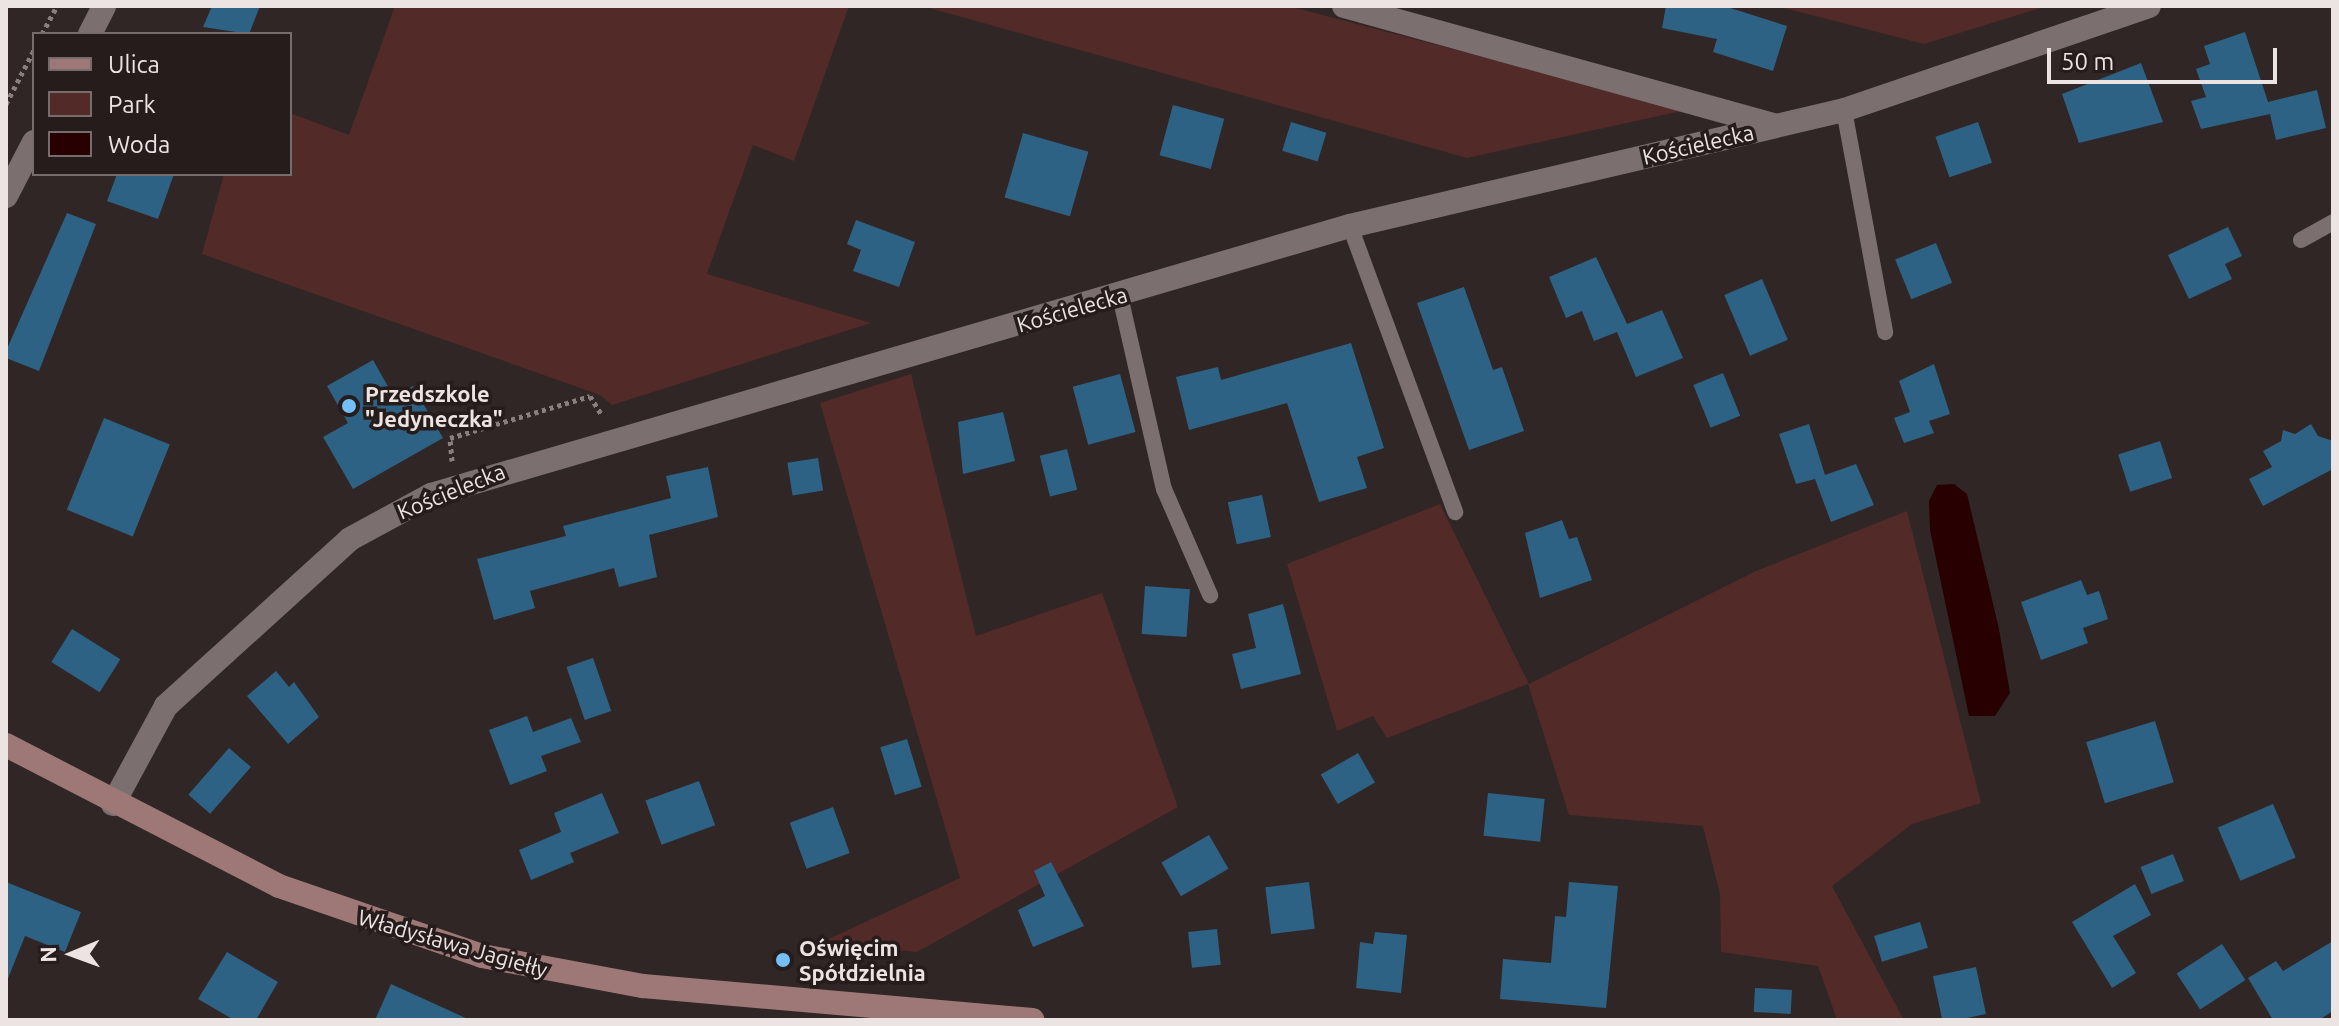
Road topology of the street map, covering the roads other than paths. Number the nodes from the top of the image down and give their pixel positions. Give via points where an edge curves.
1 (104, 6) edge
2 (1344, 6) edge
3 (2149, 6) edge
4 (91, 32) edge
5 (1844, 110) junction
6 (1775, 126) junction
7 (32, 146) edge
8 (6, 196) edge
9 (2333, 222) edge
10 (1350, 226) junction
11 (2301, 240) dead end
12 (1120, 296) junction
13 (1885, 332) dead end
14 (1455, 512) dead end
15 (1210, 595) dead end
16 (6, 745) edge
17 (113, 804) junction
18 (1033, 1020) edge

1 - 4 street
2 - 6 street
3 - 5 street, Kościelecka
5 - 6 street, Kościelecka
5 - 13 lane
6 - 10 street, Kościelecka
7 - 8 street
9 - 11 lane
10 - 12 street, Kościelecka
10 - 14 lane
12 - 15 lane via 1164,489
12 - 17 street, Kościelecka via 513,467 393,513 350,539 166,706
16 - 17 street, Władysława Jagiełły
17 - 18 street, Władysława Jagiełły via 279,886 482,956 643,986

